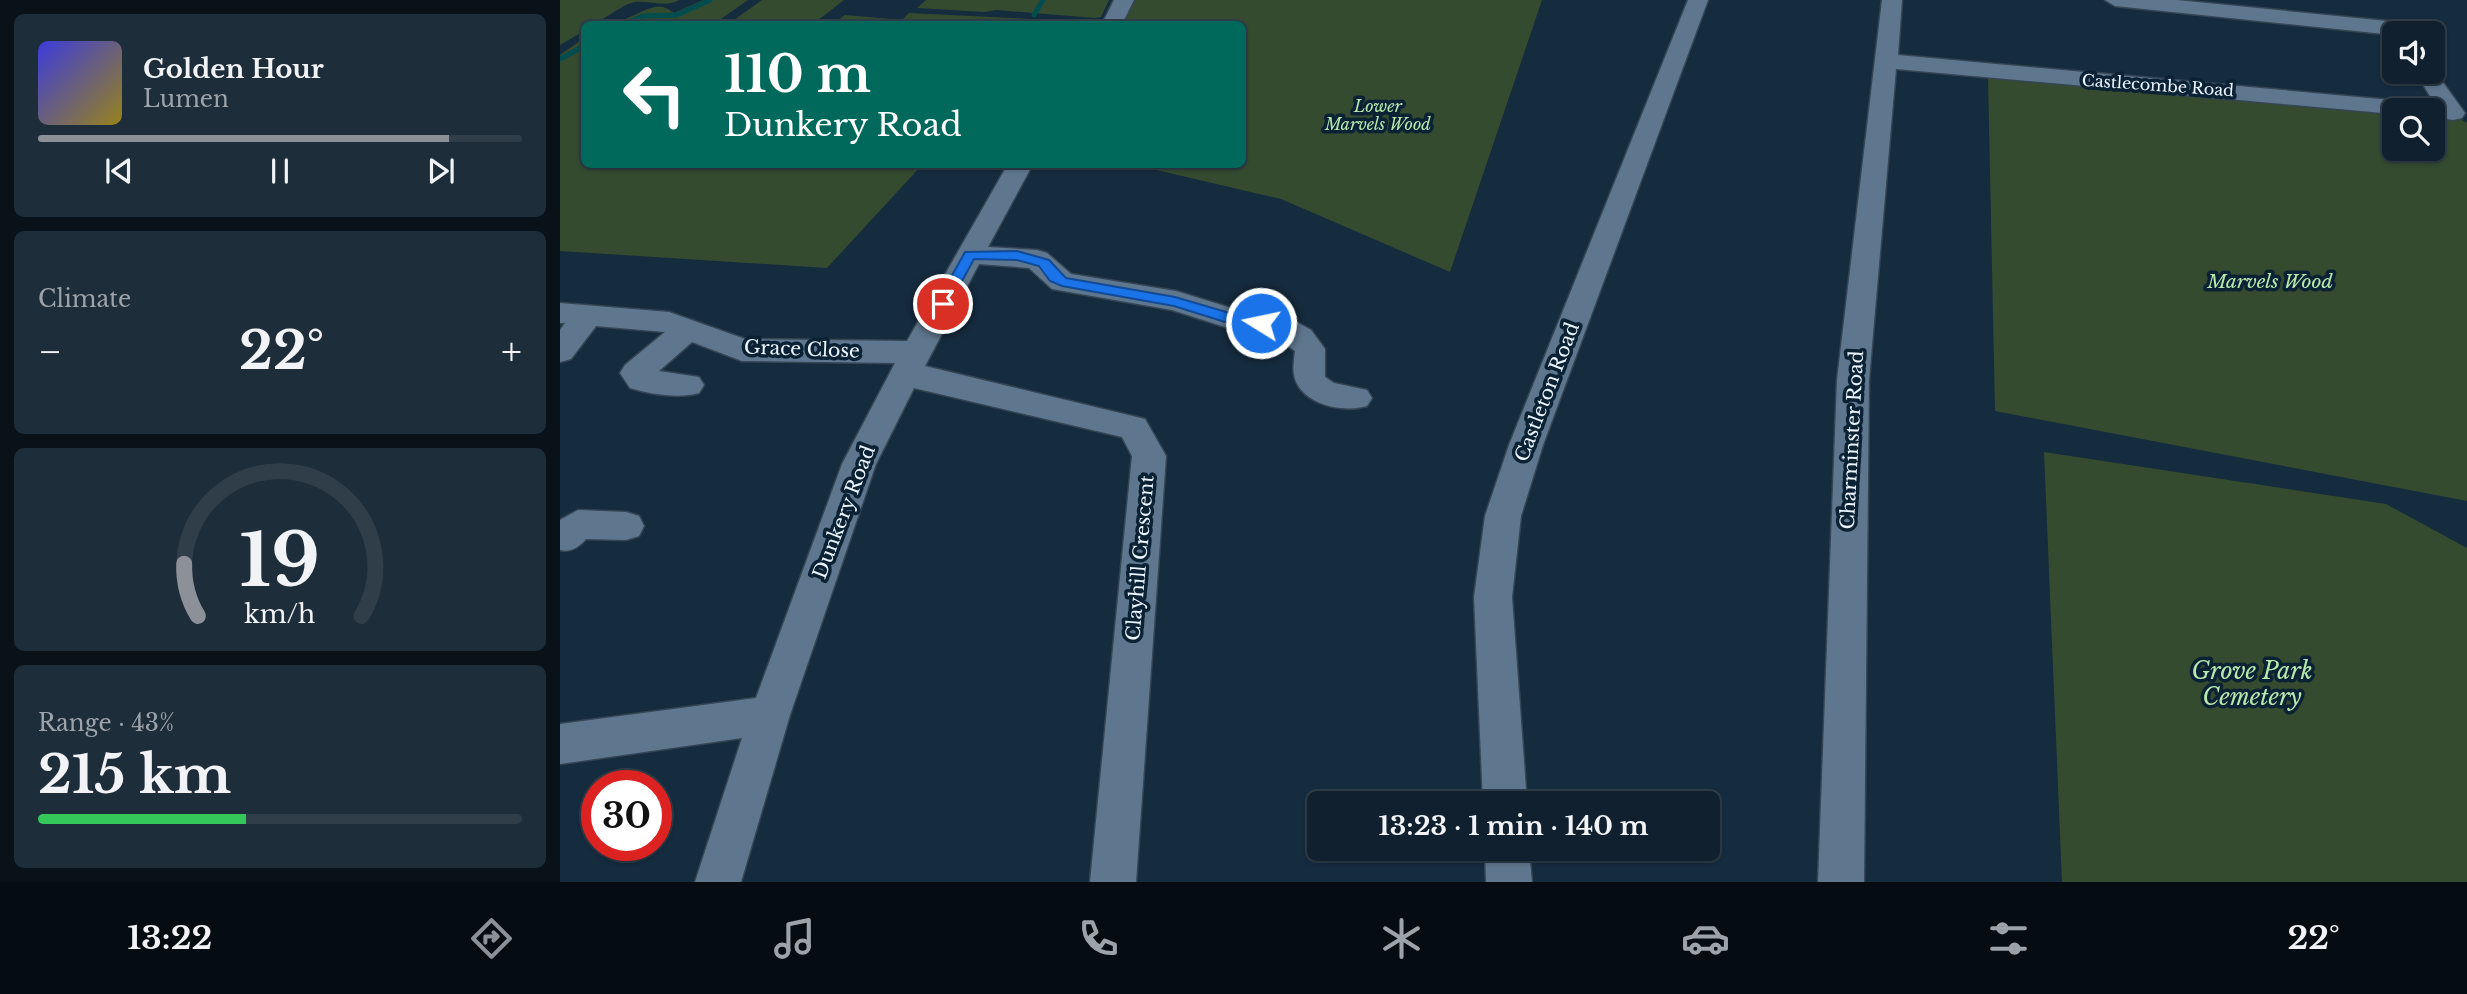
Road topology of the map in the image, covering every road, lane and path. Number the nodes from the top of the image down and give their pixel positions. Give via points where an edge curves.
1 (1124, 0) edge
2 (1698, 0) edge
3 (1892, 0) edge
4 (2115, 0) edge
5 (2218, 5) edge
6 (2383, 7) dead end
7 (1114, 21) edge
8 (2392, 21) edge
9 (2382, 29) edge
10 (1886, 61) junction
11 (2445, 101) edge
12 (2382, 106) edge
13 (2445, 112) edge
14 (1019, 168) edge
15 (970, 255) junction
16 (575, 313) edge
17 (690, 330) junction
18 (560, 351) edge
19 (911, 364) junction
20 (688, 385) dead end
21 (1356, 398) dead end
22 (626, 526) dead end
23 (571, 531) edge
24 (770, 715) junction
25 (560, 744) edge
26 (1504, 791) edge
27 (1508, 861) edge
28 (718, 882) edge
29 (1113, 882) edge
30 (1509, 882) edge
31 (1841, 882) edge

1 - 7 street
2 - 26 street, Castleton Road via 1526,445 1503,516 1493,597
3 - 10 street, Charminster Road
4 - 5 street
5 - 9 street
6 - 8 street
10 - 12 street, Castlecombe Road
10 - 31 street, Charminster Road via 1853,380
11 - 13 street, Castlecombe Road via 2453,113
14 - 15 street, Dunkery Road
15 - 19 street, Dunkery Road
15 - 21 street via 1028,256 1044,263 1062,282 1152,296 1282,327 1310,348 1313,384 1328,393
16 - 17 street, Grace Close via 669,322
16 - 18 street
17 - 19 street, Grace Close via 743,350
17 - 20 street via 636,373 642,380
19 - 24 street, Dunkery Road via 859,464
19 - 29 street, Clayhill Crescent via 925,377 1133,428 1149,456
22 - 23 street
24 - 25 street
24 - 28 street, Dunkery Road
27 - 30 street

